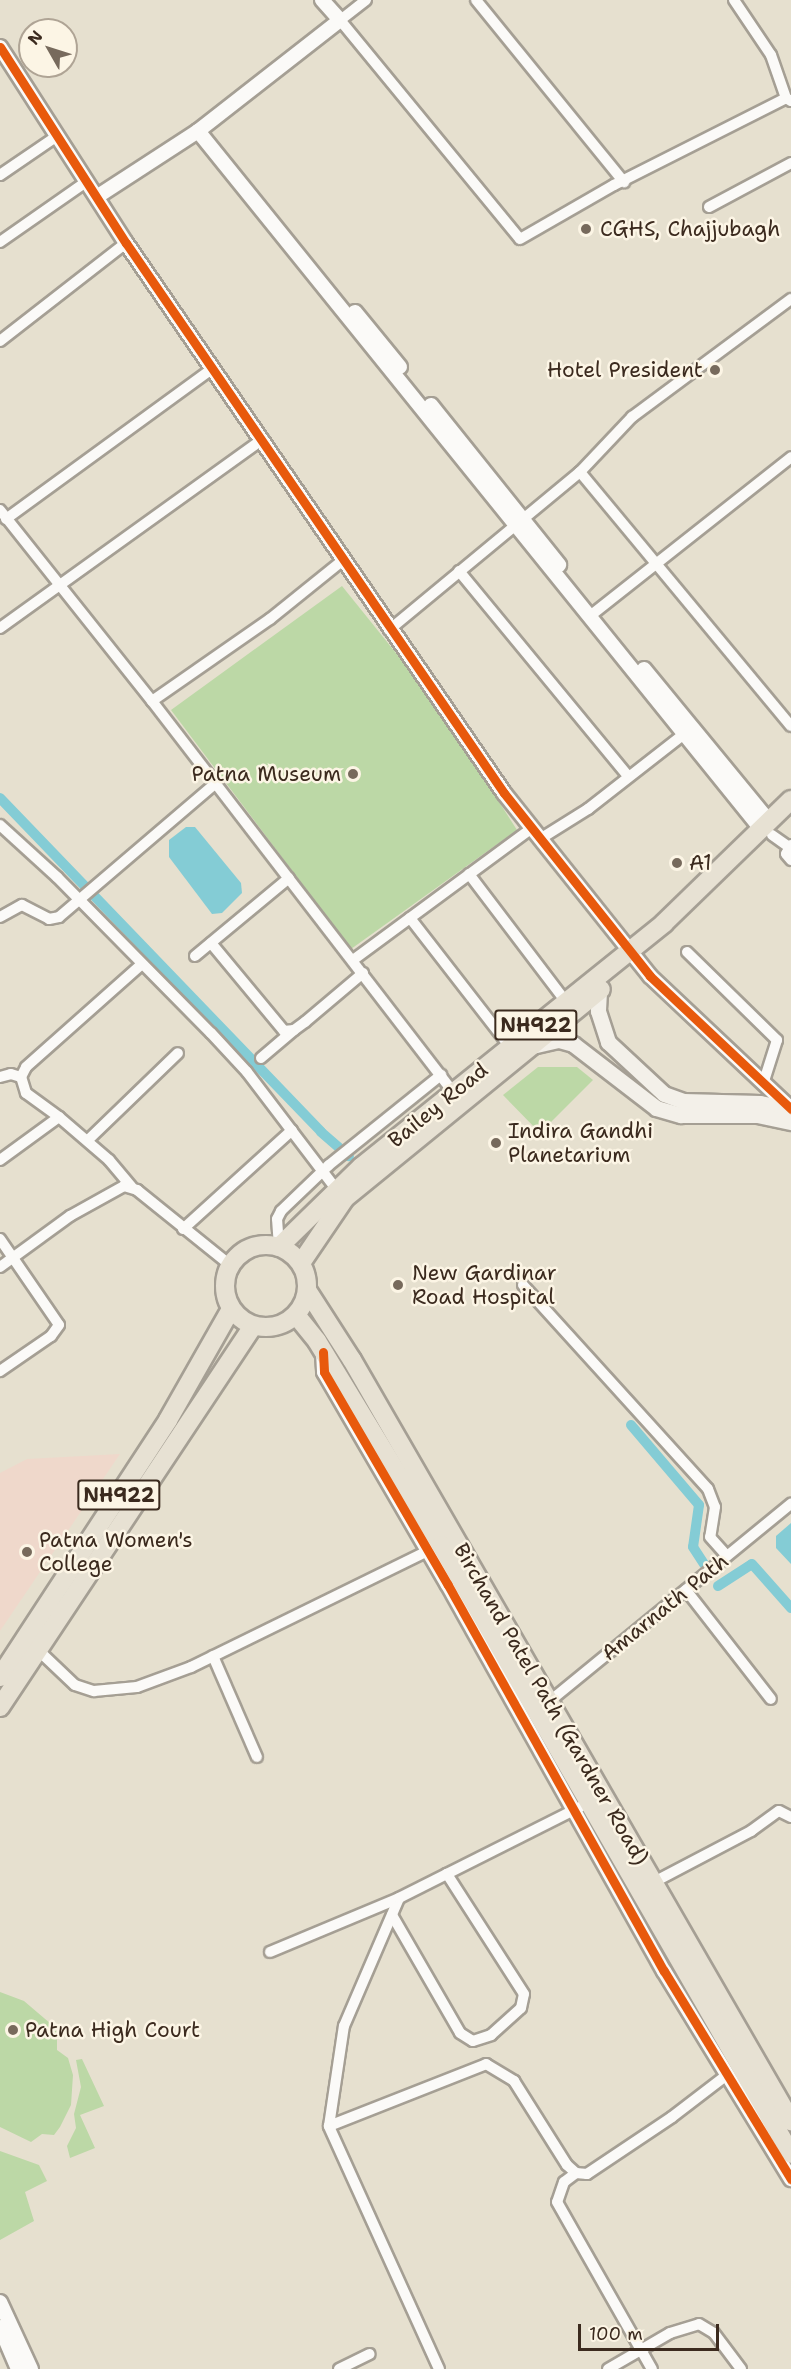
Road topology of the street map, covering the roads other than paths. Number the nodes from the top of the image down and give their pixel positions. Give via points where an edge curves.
1 (322, 0) edge
2 (366, 0) edge
3 (476, 0) edge
4 (734, 0) edge
5 (340, 20) junction
6 (0, 47) edge
7 (788, 100) edge
8 (202, 128) junction
9 (57, 136) junction
10 (791, 163) edge
11 (0, 175) edge
12 (86, 182) junction
13 (624, 182) junction
14 (98, 196) junction
15 (709, 207) dead end
16 (0, 242) edge
17 (126, 243) junction
18 (791, 299) edge
19 (0, 341) edge
20 (213, 368) junction
21 (262, 439) junction
22 (791, 457) edge
23 (580, 472) junction
24 (3, 514) edge
25 (520, 523) junction
26 (342, 561) junction
27 (656, 561) junction
28 (459, 571) junction
29 (60, 586) junction
30 (595, 616) junction
31 (0, 628) edge
32 (389, 630) junction
33 (152, 700) junction
34 (791, 726) edge
35 (688, 731) junction
36 (628, 776) junction
37 (216, 783) junction
38 (791, 800) edge
39 (791, 817) edge
40 (0, 825) edge
41 (767, 828) junction
42 (536, 833) junction
43 (790, 846) edge
44 (791, 860) edge
45 (469, 874) junction
46 (290, 878) junction
47 (83, 899) junction
48 (0, 917) edge
49 (410, 918) junction
50 (211, 943) junction
51 (687, 952) dead end
52 (195, 956) dead end
53 (634, 956) junction
54 (353, 960) junction
55 (142, 964) junction
56 (363, 973) junction
57 (599, 991) junction
58 (566, 1002) junction
59 (294, 1030) junction
60 (532, 1046) junction
61 (510, 1047) junction
62 (178, 1053) dead end
63 (261, 1058) dead end
64 (441, 1075) junction
65 (0, 1077) edge
66 (21, 1077) junction
67 (765, 1081) junction
68 (457, 1098) junction
69 (791, 1109) edge
70 (59, 1117) junction
71 (791, 1122) edge
72 (292, 1130) junction
73 (88, 1140) junction
74 (2, 1154) edge
75 (326, 1168) junction
76 (132, 1187) junction
77 (336, 1189) junction
78 (183, 1229) junction
79 (0, 1239) edge
80 (279, 1247) junction
81 (12, 1258) junction
82 (301, 1263) junction
83 (230, 1265) junction
84 (0, 1267) edge
85 (523, 1285) dead end
86 (307, 1290) junction
87 (231, 1309) junction
88 (296, 1315) junction
89 (253, 1326) junction
90 (0, 1371) edge
91 (791, 1504) edge
92 (441, 1545) junction
93 (727, 1556) junction
94 (686, 1590) junction
95 (37, 1649) junction
96 (213, 1656) junction
97 (0, 1677) edge
98 (771, 1699) dead end
99 (545, 1706) junction
100 (0, 1707) edge
101 (257, 1757) dead end
102 (590, 1802) junction
103 (573, 1811) junction
104 (791, 1817) edge
105 (447, 1874) junction
106 (654, 1882) junction
107 (399, 1898) junction
108 (392, 1915) junction
109 (270, 1952) dead end
110 (734, 2070) junction
111 (791, 2121) edge
112 (329, 2126) junction
113 (791, 2154) edge
114 (576, 2173) junction
115 (791, 2179) edge
116 (0, 2302) edge
117 (0, 2327) edge
118 (641, 2349) junction
119 (370, 2354) dead end
120 (18, 2369) edge
121 (31, 2369) edge
122 (339, 2369) edge
123 (439, 2369) edge
124 (608, 2369) edge
125 (652, 2369) edge
126 (741, 2369) edge

1 - 5 street
2 - 5 street
3 - 13 street
4 - 7 street via 771,55
5 - 8 street
5 - 13 street via 520,239
6 - 9 street
7 - 13 street
8 - 14 street
8 - 25 street
9 - 11 street
9 - 12 street
10 - 15 street
12 - 14 street
12 - 16 street
14 - 17 street
17 - 19 street
17 - 20 street
18 - 23 street via 632,417
20 - 21 street
20 - 24 street
21 - 26 street
21 - 29 street
22 - 27 street
23 - 25 street
23 - 27 street
24 - 29 street
25 - 28 street
25 - 30 street
26 - 32 street
26 - 33 street via 270,619
27 - 30 street
27 - 34 street
28 - 32 street
28 - 36 street
29 - 31 street
29 - 33 street
30 - 35 street
32 - 42 street
33 - 37 street
35 - 36 street
35 - 41 street
36 - 42 street via 588,809
37 - 46 street
37 - 47 street
38 - 41 main road, Bailey Road / NH922
39 - 41 main road, Bailey Road / NH922
40 - 47 street
41 - 43 street
41 - 53 main road, Bailey Road / NH922
42 - 45 street
42 - 53 street
43 - 44 street via 786,854
45 - 49 street
45 - 58 street
46 - 50 street
46 - 54 street
47 - 48 street via 54,920 22,905
47 - 55 street
49 - 54 street
49 - 61 street
50 - 52 street
50 - 59 street via 276,1025 284,1031
51 - 67 street via 777,1040
53 - 57 main road, Bailey Road / NH922
53 - 58 main road, Bailey Road / NH922
53 - 67 street
54 - 56 street
55 - 66 street
55 - 72 street via 247,1072
56 - 59 street
56 - 64 street
57 - 60 main road, Bailey Road / NH922
57 - 69 main road via 598,1011 608,1042 664,1094 683,1101 760,1103
58 - 61 main road, Bailey Road / NH922
59 - 63 street
60 - 68 main road, Bailey Road / NH922
60 - 71 main road via 559,1040 573,1044 664,1111 702,1117 757,1115
61 - 68 main road, Bailey Road / NH922
62 - 73 street
64 - 68 street
64 - 75 street
65 - 66 street
66 - 70 street via 26,1093
67 - 69 street
68 - 77 main road, Bailey Road / NH922
68 - 82 main road, Bailey Road / NH922 via 345,1198
70 - 73 street
70 - 74 street
72 - 75 street
72 - 78 street
73 - 76 street
75 - 77 street
75 - 80 street via 281,1211 277,1219
76 - 78 street
76 - 81 street via 118,1188 82,1208
77 - 80 main road, Bailey Road / NH922
78 - 83 street
79 - 81 street
80 - 82 main road
80 - 83 main road via 251,1247
81 - 84 street
81 - 90 street via 51,1309 58,1325 51,1336
82 - 86 main road
83 - 87 main road via 224,1283
85 - 93 street via 708,1489 715,1507 710,1537
86 - 88 main road
86 - 92 main road, Birchand Patel Path (Gardner Road)
87 - 89 main road
87 - 97 main road, NH922 via 168,1420
88 - 89 main road via 280,1325
88 - 92 main road, Birchand Patel Path (Gardner Road) via 323,1352
89 - 95 main road, NH922
91 - 93 street, Amarnath Path
92 - 96 street
92 - 99 main road, Birchand Patel Path (Gardner Road)
92 - 103 street
93 - 94 street, Amarnath Path
94 - 98 street
94 - 99 street, Amarnath Path
95 - 96 street via 62,1676 94,1691 137,1687
95 - 100 main road, NH922
96 - 101 street
99 - 102 main road, Birchand Patel Path (Gardner Road)
99 - 106 main road, Birchand Patel Path (Gardner Road)
102 - 103 street
102 - 110 main road, Birchand Patel Path (Gardner Road)
103 - 105 street
103 - 110 street
104 - 106 street via 779,1811 751,1831
105 - 107 street
105 - 108 street via 524,1994 521,2008 491,2035 483,2040 465,2039
106 - 111 main road, Birchand Patel Path (Gardner Road)
107 - 108 street
107 - 109 street
108 - 112 street via 344,2026
110 - 113 main road, Birchand Patel Path (Gardner Road)
110 - 114 street via 605,2163 587,2174
110 - 115 street
112 - 114 street via 486,2064 514,2081
112 - 123 street
114 - 118 street via 564,2182 557,2202
116 - 121 street
117 - 120 street
118 - 124 street
118 - 125 street
118 - 126 street via 699,2324 714,2333
119 - 122 street

